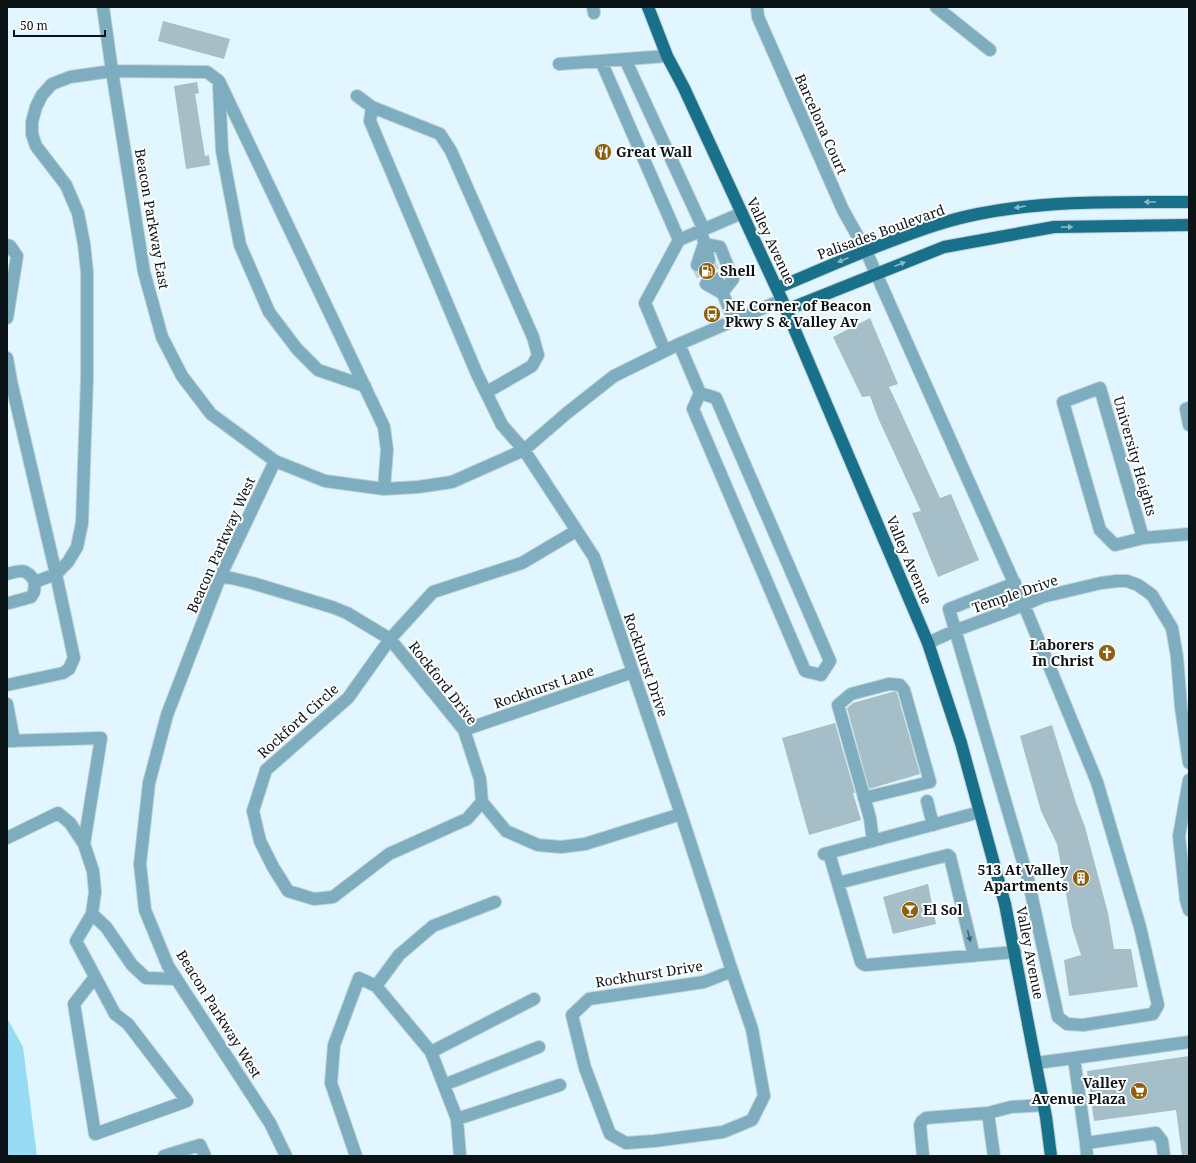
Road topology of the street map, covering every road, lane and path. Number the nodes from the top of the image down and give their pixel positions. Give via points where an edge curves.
1 (103, 7) edge
2 (648, 7) edge
3 (757, 7) edge
4 (936, 7) edge
5 (990, 50) dead end
6 (667, 56) junction
7 (625, 59) junction
8 (601, 61) junction
9 (559, 64) dead end
10 (112, 71) junction
11 (219, 81) junction
12 (357, 96) dead end
13 (372, 107) junction
14 (1189, 202) edge
15 (742, 213) junction
16 (1189, 225) edge
17 (703, 230) junction
18 (679, 240) junction
19 (704, 244) junction
20 (7, 245) edge
21 (866, 251) junction
22 (709, 260) tunnel mouth
23 (697, 265) tunnel mouth
24 (876, 273) junction
25 (711, 281) tunnel mouth
26 (777, 288) junction
27 (722, 293) junction
28 (784, 305) junction
29 (7, 318) edge
30 (734, 321) junction
31 (679, 344) junction
32 (665, 351) junction
33 (7, 358) edge
34 (365, 386) junction
35 (487, 392) junction
36 (700, 393) junction
37 (1189, 408) edge
38 (1189, 425) edge
39 (524, 450) junction
40 (275, 461) junction
41 (384, 489) junction
42 (576, 531) junction
43 (1189, 534) edge
44 (1143, 538) junction
45 (7, 574) edge
46 (56, 574) junction
47 (220, 577) junction
48 (35, 582) junction
49 (1014, 583) junction
50 (9, 603) dead end
51 (1024, 605) junction
52 (954, 631) junction
53 (390, 639) junction
54 (928, 643) junction
55 (633, 672) junction
56 (7, 685) edge
57 (7, 704) edge
58 (464, 730) junction
59 (10, 741) edge
60 (1189, 762) edge
61 (1189, 780) edge
62 (864, 798) junction
63 (927, 801) dead end
64 (482, 802) junction
65 (980, 812) junction
66 (682, 814) junction
67 (933, 825) junction
68 (7, 838) edge
69 (874, 841) junction
70 (84, 844) junction
71 (838, 883) junction
72 (495, 902) dead end
73 (1189, 910) edge
74 (92, 914) junction
75 (1015, 952) junction
76 (974, 956) junction
77 (732, 972) junction
78 (95, 977) junction
79 (176, 979) junction
80 (376, 986) junction
81 (534, 999) dead end
82 (1189, 1042) edge
83 (539, 1047) dead end
84 (431, 1052) junction
85 (1074, 1058) junction
86 (1036, 1062) junction
87 (560, 1085) dead end
88 (444, 1086) junction
89 (1044, 1105) junction
90 (988, 1113) junction
91 (457, 1119) junction
92 (1086, 1143) junction
93 (164, 1156) edge
94 (205, 1156) edge
95 (286, 1156) edge
96 (356, 1156) edge
97 (460, 1156) edge
98 (923, 1156) edge
99 (994, 1156) edge
100 (1051, 1156) edge
101 (1087, 1156) edge
102 (1164, 1156) edge

1 - 10 street, Beacon Parkway East
2 - 6 main road, Valley Avenue
3 - 21 street, Barcelona Court via 758,17 842,210
4 - 5 street
6 - 7 street
6 - 15 main road, Valley Avenue
7 - 8 street
7 - 17 street
8 - 9 street
8 - 18 street
10 - 11 street via 207,72
10 - 40 street, Beacon Parkway East via 144,272 162,338 182,376 211,414
10 - 46 street via 70,77 52,84 42,95 32,122 36,146 66,185 78,213 87,272 82,523 77,547 68,562
11 - 34 street
11 - 34 street via 222,151 240,245 269,312 297,349 318,370
12 - 13 street
13 - 35 street, Rockhurst Drive via 370,121 477,374
13 - 35 street via 440,134 451,151 533,337 538,355 532,366
14 -> 21 main road, Palisades Boulevard via 1082,202 1030,205 977,214 924,228
15 - 17 street
15 - 26 main road, Valley Avenue
24 -> 16 main road via 944,246 1054,227
17 - 18 street
17 - 19 street
18 - 32 street via 645,303
19 - 22 street
19 - 23 street
19 - 27 street via 720,247 733,279
20 - 29 street via 17,256
21 - 24 street, Barcelona Court
21 -> 26 main road, Palisades Boulevard
24 - 28 main road
24 - 49 street, Barcelona Court
25 - 27 street
26 - 28 main road, Valley Avenue
27 - 30 street
28 - 30 street
28 - 54 main road, Valley Avenue
30 - 31 street
31 - 32 street
31 - 36 street
32 - 39 street via 614,376
33 - 46 street
34 - 41 street via 384,427 387,450
35 - 39 street, Rockhurst Drive via 502,425
36 - 36 street via 716,398 830,660 821,675 805,671 740,520 693,408
37 - 38 street via 1186,409
39 - 41 street via 452,482
39 - 42 street, Rockhurst Drive
40 - 41 street via 325,481
40 - 47 street, Beacon Parkway West
42 - 53 street, Rockford Circle via 522,563 433,592
42 - 55 street, Rockhurst Drive via 594,558
43 - 44 street, University Heights
44 - 44 street, University Heights via 1100,388 1062,402 1100,530 1115,545
45 - 48 street via 25,571
46 - 48 street
46 - 56 street via 74,658 72,664 64,673
47 - 53 street, Rockford Drive via 252,583 332,607
47 - 79 street, Beacon Parkway West via 167,715 149,783 141,849 140,864 146,910 168,966
48 - 50 street via 31,597
49 - 51 street, Barcelona Court
49 - 52 street via 949,609
51 - 52 street, Temple Drive
51 - 52 street, Barcelona Court via 1097,782 1140,927 1158,1005 1153,1014 1083,1025 1067,1024 1058,1017 1028,879
51 - 60 street, Temple Drive via 1042,597 1117,581 1138,585 1152,595 1172,628
52 - 54 street, Temple Drive
53 - 58 street, Rockford Drive
53 - 64 street, Rockford Circle via 348,698 266,770 253,811 260,841 273,867 288,891 314,899 333,897 389,854 468,819
54 - 65 main road, Valley Avenue via 961,743
55 - 58 street, Rockhurst Lane
55 - 66 street, Rockhurst Drive
57 - 59 street
58 - 64 street, Rockford Drive via 480,779
59 - 70 street via 101,738
61 - 73 street via 1179,836
62 - 62 street via 838,704 851,694 889,684 900,685 904,690 930,782
62 - 69 street
63 - 67 street
64 - 66 street via 506,831 538,845 561,847 585,844
65 - 67 street
65 - 75 main road, Valley Avenue
66 - 77 street, Rockhurst Drive
67 - 69 street
68 - 70 street via 58,813 70,823
69 - 71 street via 827,854
70 - 74 street via 93,871 95,892
71 - 76 street via 863,964
71 -> 76 street via 950,857
72 - 80 street via 433,926 399,955
74 - 78 street via 76,940
74 - 79 street via 106,927 132,965 146,978
75 - 76 street
75 - 86 main road, Valley Avenue
77 - 77 street, Rockhurst Drive via 704,982 589,999 572,1015 585,1068 610,1134 626,1143 654,1141 723,1132 752,1120 764,1096 752,1029
78 - 78 street via 115,1014 128,1024 187,1101 95,1134 74,1004
79 - 95 street, Beacon Parkway West via 270,1123
80 - 84 street
80 - 96 street via 359,978 334,1045 331,1083
81 - 84 street
82 - 85 street
83 - 88 street
84 - 88 street
85 - 86 street
85 - 92 street
86 - 89 main road, Valley Avenue
87 - 91 street
88 - 91 street
89 - 90 street via 1011,1107
89 - 100 main road, Valley Avenue
90 - 98 street via 926,1118 920,1125
90 - 99 street
91 - 97 street
92 - 101 street
92 - 102 street via 1156,1133 1162,1141
93 - 94 street via 200,1145

